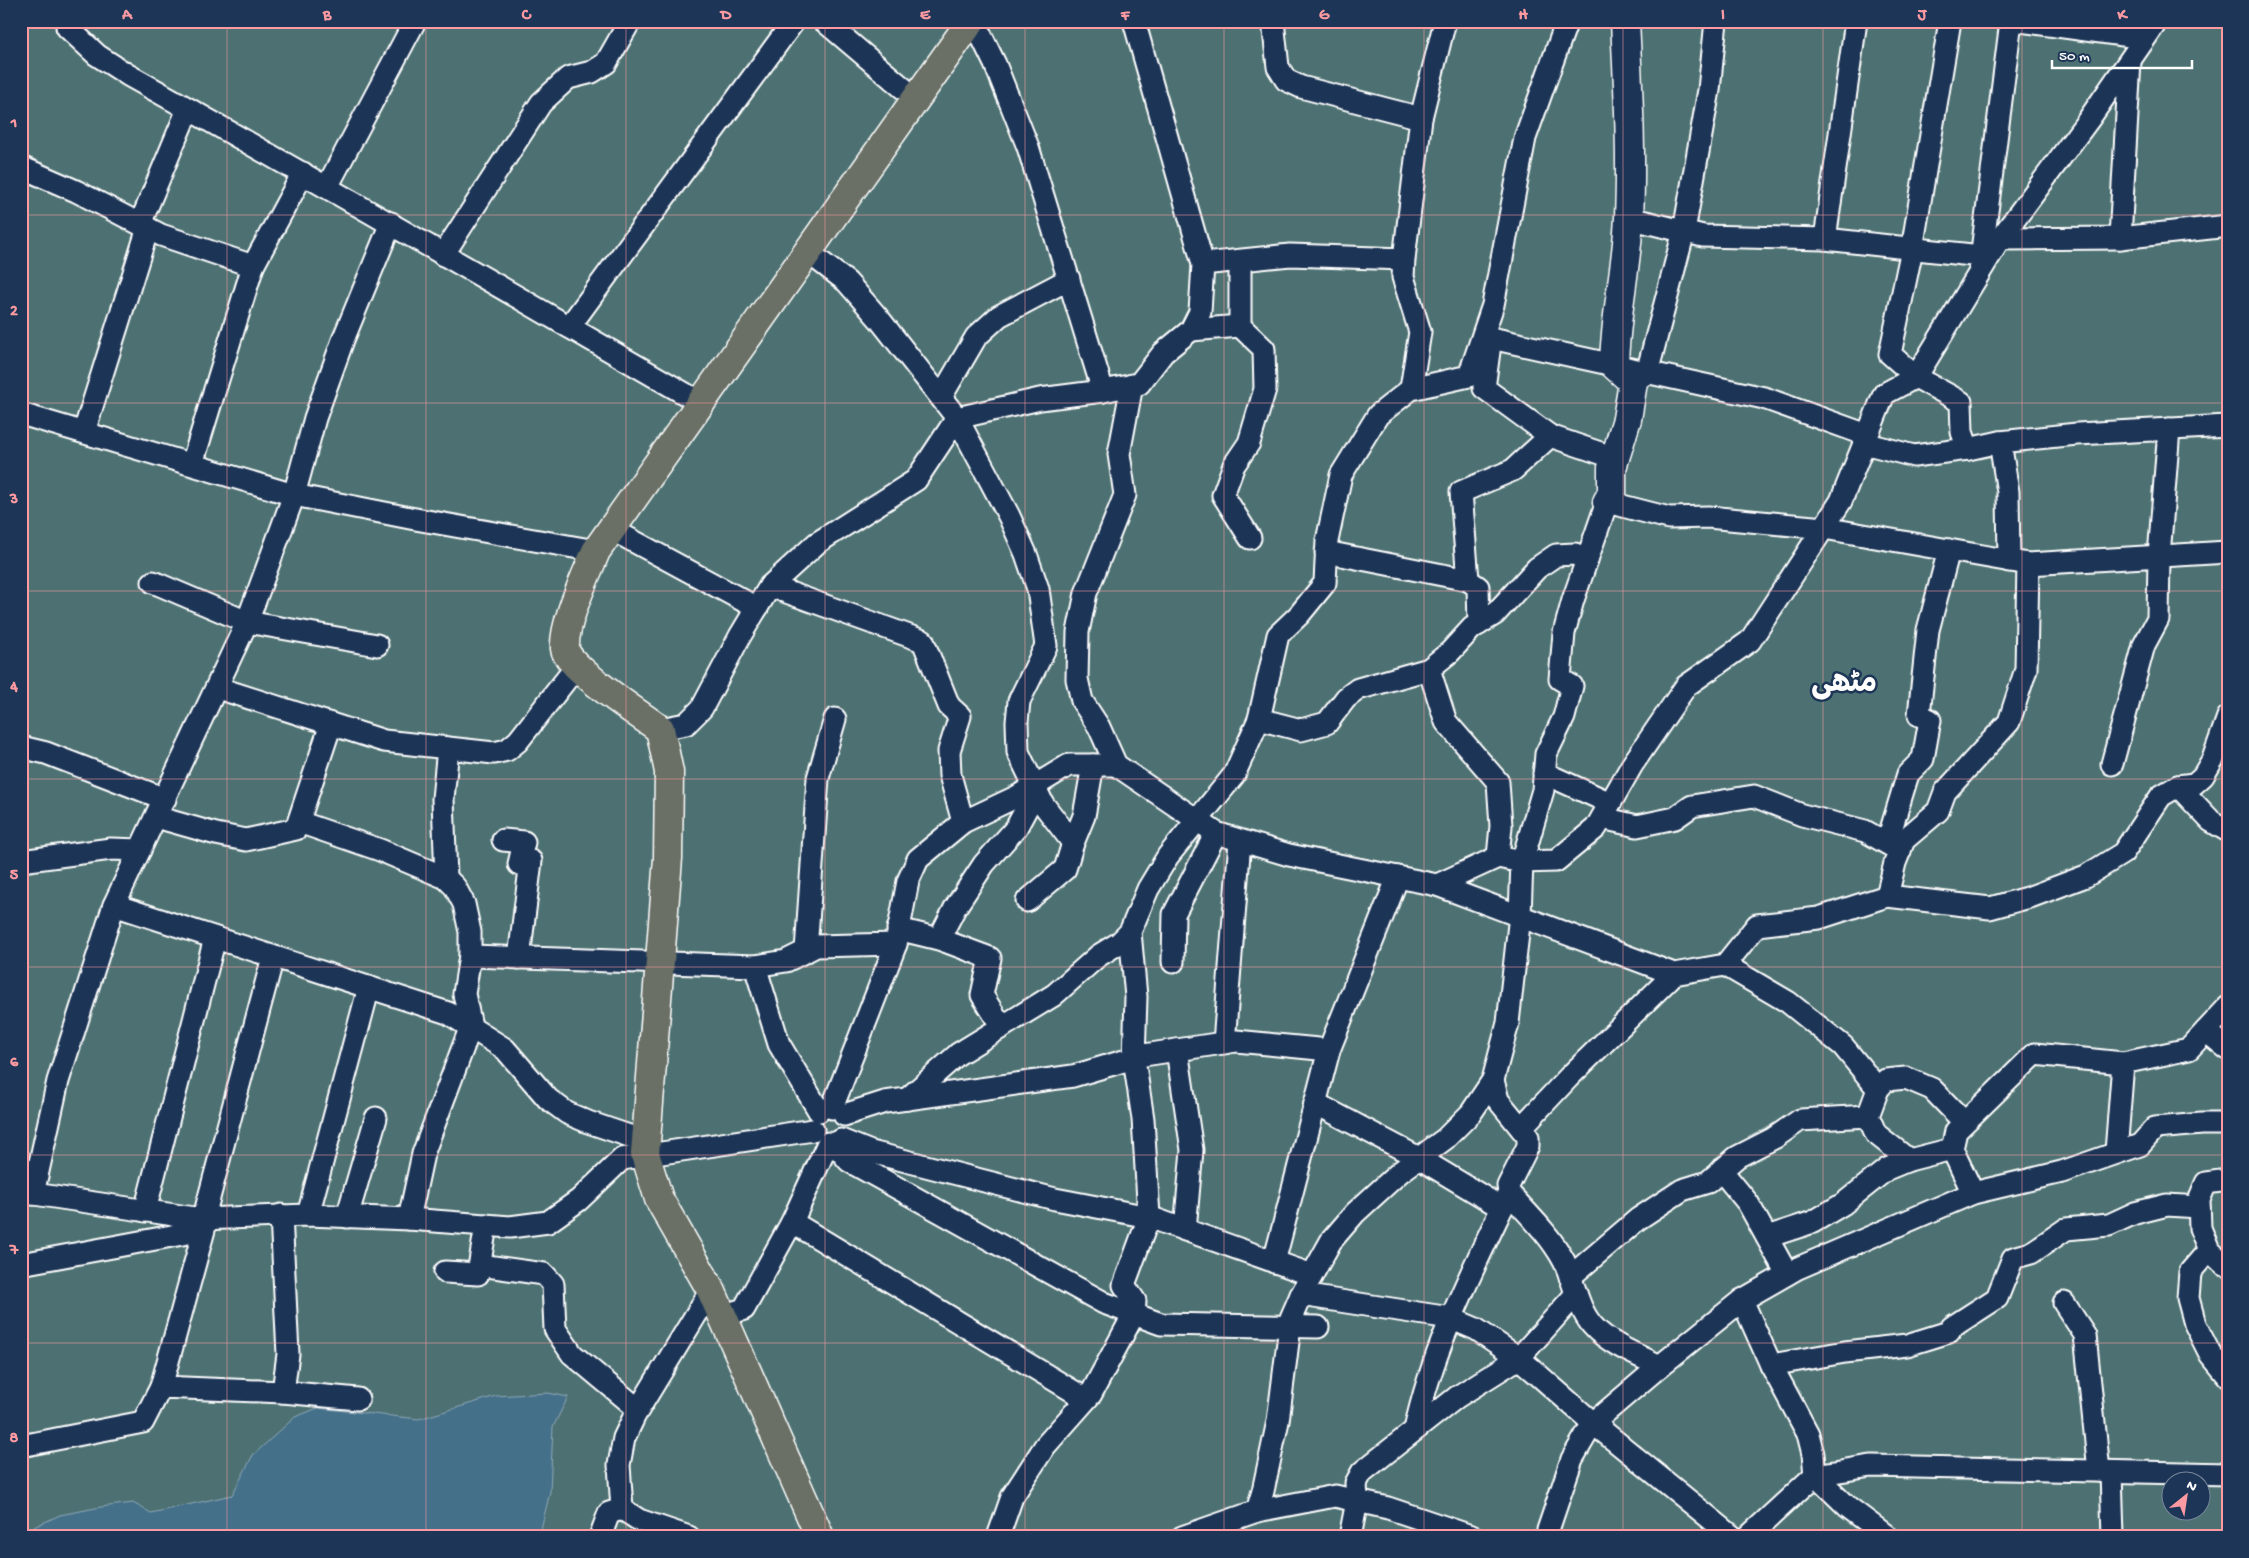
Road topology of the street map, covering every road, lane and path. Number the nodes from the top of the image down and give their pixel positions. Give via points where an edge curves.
1 (416, 21) edge
2 (630, 21) edge
3 (794, 21) edge
4 (973, 21) edge
5 (1134, 21) edge
6 (1273, 21) edge
7 (1444, 21) edge
8 (1567, 21) edge
9 (1625, 21) edge
10 (1716, 21) edge
11 (1856, 21) edge
12 (1950, 21) edge
13 (2011, 21) edge
14 (2020, 21) edge
15 (827, 22) edge
16 (68, 27) dead end
17 (2151, 30) edge
18 (2130, 60) junction
19 (916, 98) junction
20 (188, 109) junction
21 (1421, 118) junction
22 (21, 167) edge
23 (303, 173) junction
24 (327, 187) junction
25 (1629, 218) junction
26 (391, 223) junction
27 (144, 226) junction
28 (2228, 226) edge
29 (1684, 231) junction
30 (2120, 238) junction
31 (1825, 239) junction
32 (2000, 240) junction
33 (1912, 249) junction
34 (808, 252) junction
35 (443, 255) junction
36 (1404, 259) junction
37 (1240, 261) junction
38 (1203, 264) junction
39 (1980, 265) junction
40 (253, 266) junction
41 (1070, 279) junction
42 (1240, 326) junction
43 (569, 327) junction
44 (1191, 330) junction
45 (1488, 336) junction
46 (1631, 373) junction
47 (1916, 377) junction
48 (1132, 385) junction
49 (1411, 389) junction
50 (1104, 391) junction
51 (941, 397) junction
52 (701, 403) junction
53 (21, 414) edge
54 (957, 418) junction
55 (2228, 426) edge
56 (2169, 429) junction
57 (84, 432) junction
58 (1550, 436) junction
59 (1866, 439) junction
60 (2000, 442) junction
61 (1968, 450) junction
62 (1616, 458) junction
63 (192, 464) junction
64 (294, 495) junction
65 (1607, 502) junction
66 (1824, 528) junction
67 (611, 529) junction
68 (1250, 538) dead end
69 (1949, 550) junction
70 (596, 551) junction
71 (1326, 552) junction
72 (2228, 552) edge
73 (2159, 556) junction
74 (1587, 560) junction
75 (2018, 563) junction
76 (1468, 580) junction
77 (152, 582) dead end
78 (770, 586) junction
79 (757, 608) junction
80 (247, 622) junction
81 (1479, 624) junction
82 (377, 645) dead end
83 (576, 667) junction
84 (1429, 669) junction
85 (218, 688) junction
86 (2228, 717) edge
87 (835, 719) dead end
88 (1259, 719) junction
89 (331, 724) junction
90 (660, 729) junction
91 (21, 747) edge
92 (448, 748) junction
93 (2112, 764) dead end
94 (1093, 765) junction
95 (1116, 765) junction
96 (1544, 773) junction
97 (2178, 786) junction
98 (1035, 789) junction
99 (160, 808) junction
100 (1606, 811) junction
101 (1196, 820) junction
102 (299, 822) junction
103 (963, 822) junction
104 (2228, 831) edge
105 (1216, 833) junction
106 (503, 840) dead end
107 (1240, 840) junction
108 (1073, 843) junction
109 (1894, 847) junction
110 (140, 850) junction
111 (1498, 857) junction
112 (21, 862) edge
113 (1522, 862) junction
114 (1398, 877) junction
115 (446, 878) junction
116 (1437, 885) junction
117 (1887, 896) junction
118 (1027, 901) dead end
119 (114, 905) junction
120 (1520, 915) junction
121 (1130, 932) junction
122 (897, 937) junction
123 (215, 938) junction
124 (939, 939) junction
125 (806, 951) junction
126 (470, 956) junction
127 (273, 957) junction
128 (519, 958) junction
129 (1174, 962) dead end
130 (660, 964) junction
131 (1725, 965) junction
132 (755, 966) junction
133 (1674, 974) junction
134 (369, 987) junction
135 (2228, 1007) edge
136 (471, 1026) junction
137 (1002, 1028) junction
138 (2206, 1030) junction
139 (1224, 1043) junction
140 (2228, 1049) edge
141 (1177, 1050) junction
142 (1329, 1050) junction
143 (1134, 1059) junction
144 (2123, 1063) junction
145 (1493, 1080) junction
146 (1878, 1089) junction
147 (907, 1099) junction
148 (1315, 1103) junction
149 (1868, 1116) junction
150 (376, 1118) dead end
151 (1964, 1122) junction
152 (2228, 1124) edge
153 (830, 1127) junction
154 (1521, 1128) junction
155 (646, 1148) junction
156 (1952, 1149) junction
157 (2116, 1152) junction
158 (1419, 1158) junction
159 (1909, 1160) junction
160 (1721, 1170) junction
161 (2228, 1180) edge
162 (27, 1193) edge
163 (1973, 1193) junction
164 (1506, 1200) junction
165 (2199, 1207) junction
166 (145, 1211) junction
167 (282, 1215) junction
168 (308, 1215) junction
169 (346, 1216) junction
170 (1149, 1217) junction
171 (204, 1219) junction
172 (409, 1219) junction
173 (792, 1222) junction
174 (486, 1225) junction
175 (1185, 1230) junction
176 (1767, 1237) junction
177 (2210, 1250) junction
178 (1274, 1262) junction
179 (21, 1264) edge
180 (480, 1265) junction
181 (2228, 1265) edge
182 (445, 1272) dead end
183 (1787, 1274) junction
184 (1312, 1275) junction
185 (1573, 1285) junction
186 (711, 1290) junction
187 (1301, 1295) junction
188 (1742, 1300) junction
189 (2064, 1303) dead end
190 (1134, 1314) junction
191 (722, 1316) junction
192 (1450, 1318) junction
193 (1290, 1326) junction
194 (1318, 1327) dead end
195 (1519, 1358) junction
196 (1771, 1365) junction
197 (1660, 1366) junction
198 (2228, 1376) edge
199 (161, 1387) junction
200 (283, 1392) junction
201 (358, 1399) dead end
202 (1086, 1399) junction
203 (638, 1409) junction
204 (1594, 1423) junction
205 (1415, 1430) junction
206 (21, 1446) edge
207 (2105, 1471) junction
208 (2228, 1474) edge
209 (1815, 1475) junction
210 (1356, 1501) junction
211 (622, 1509) junction
212 (1257, 1511) junction
213 (824, 1533) edge
214 (600, 1537) edge
215 (689, 1537) edge
216 (998, 1537) edge
217 (1182, 1537) edge
218 (1350, 1537) edge
219 (1474, 1537) edge
220 (1548, 1537) edge
221 (1733, 1537) edge
222 (1748, 1537) edge
223 (1888, 1537) edge
224 (2113, 1537) edge

1 - 24 street
2 - 35 street via 606,64 592,72 568,78 541,103
3 - 43 street
4 - 19 main road
4 - 41 street via 995,64 1028,146
5 - 38 street
6 - 21 street via 1278,67 1286,80 1301,87
7 - 21 street
8 - 45 street via 1525,138
9 - 25 street via 1629,93
10 - 29 street via 1709,90
11 - 31 street
12 - 33 street
13 - 39 street
14 - 17 street
15 - 19 street
16 - 20 street via 97,55
17 - 18 street
18 - 30 street
18 - 32 street
19 - 34 main road
20 - 23 street
20 - 27 street
21 - 36 street
22 - 27 street
23 - 24 street
23 - 40 street
24 - 26 street
25 - 29 street
25 - 46 street via 1614,341
26 - 35 street
26 - 64 street via 314,418
27 - 40 street via 161,235
27 - 57 street
28 - 30 street
29 - 31 street via 1703,236
29 - 46 street
30 - 32 street
31 - 33 street
32 - 39 street
33 - 39 street
33 - 47 street via 1890,354
34 - 51 street via 847,282
34 - 52 main road
35 - 43 street
36 - 37 street via 1290,255
36 - 49 street via 1403,277 1420,332
37 - 38 street
37 - 42 street
38 - 44 street via 1200,312
39 - 47 street
40 - 63 street
41 - 50 street
41 - 51 street via 999,316 976,337
42 - 44 street
42 - 68 street via 1264,349 1265,389 1249,443 1234,465 1223,495
43 - 52 street
44 - 48 street via 1164,353 1140,384
45 - 46 street
45 - 49 street via 1469,376
45 - 58 street via 1484,388
46 - 59 street via 1764,398
46 - 62 street via 1627,419
47 - 59 street via 1884,394
47 - 61 street via 1961,402 1962,432
48 - 50 street
48 - 95 street via 1119,454 1125,495 1086,593 1078,632 1077,679 1082,701 1099,727
49 - 71 street via 1378,415 1341,475
50 - 54 street via 1040,399
51 - 54 street
52 - 67 main road
53 - 57 street
54 - 78 street via 916,480 817,544
54 - 98 street via 1009,516 1038,589 1046,646 1019,700 1017,722 1018,752
55 - 56 street
56 - 60 street
56 - 73 street
57 - 63 street
58 - 62 street
58 - 76 street via 1513,470 1461,492
59 - 61 street via 1914,456
59 - 66 street via 1841,501
60 - 61 street
60 - 75 street
62 - 65 street via 1612,468 1612,493
63 - 64 street
64 - 70 street
64 - 80 street
65 - 66 street via 1668,518 1708,517
65 - 74 street
66 - 69 street
66 - 100 street via 1750,641 1686,686 1632,765
67 - 70 main road
67 - 79 street
69 - 75 street
69 - 109 street via 1928,630 1919,715 1930,720 1923,759 1908,774
70 - 83 main road via 566,632 565,651
71 - 76 street
71 - 88 street via 1325,583 1278,635
72 - 73 street
73 - 75 street
73 - 93 street via 2158,618 2144,645
74 - 81 street via 1576,554 1556,555 1537,568 1495,614
74 - 96 street via 1564,633 1560,679 1572,686 1564,717 1546,754
75 - 109 street via 2026,670 2009,722 1945,792 1938,811
76 - 81 street via 1478,587
77 - 80 street
78 - 79 street
78 - 103 street via 923,641 949,706 960,716 949,751 950,775
79 - 90 street via 702,708 686,724
80 - 82 street
80 - 85 street
81 - 84 street
83 - 90 main road
83 - 92 street via 518,741 507,750 494,753
84 - 88 street via 1358,689 1346,698 1327,724 1301,730
84 - 111 street via 1446,722 1498,782 1501,826
85 - 89 street
85 - 99 street
86 - 97 street via 2213,760 2203,776 2194,784
87 - 125 street via 818,778
88 - 101 street via 1234,775
89 - 92 street via 384,741
89 - 102 street
90 - 130 main road via 669,772 668,858
91 - 99 street via 46,753
92 - 115 street via 443,799
94 - 95 street
94 - 98 street via 1069,765
94 - 108 street via 1084,816
95 - 101 street
96 - 100 street
96 - 113 street via 1543,790
97 - 104 street via 2211,821
97 - 117 street via 2161,796 2123,853 2086,876 1990,908
98 - 103 street
98 - 108 street
98 - 124 street via 1016,828 984,864
99 - 102 street via 216,834 246,840 296,829
99 - 110 street
100 - 109 street via 1637,826 1675,818 1692,806 1754,796 1802,815 1865,831
100 - 113 street via 1596,828 1556,861
101 - 105 street
101 - 121 street via 1148,889
102 - 115 street via 380,850
103 - 122 street via 918,859 908,881
105 - 107 street
105 - 129 street via 1174,914
106 - 128 street via 524,842 519,864 532,861
107 - 114 street via 1288,855
107 - 139 street
108 - 118 street via 1065,869
109 - 117 street
110 - 112 street via 111,849
110 - 119 street
111 - 113 street
111 - 116 street
113 - 120 street
114 - 116 street
114 - 142 street
115 - 126 street via 464,904 470,932
116 - 120 street
117 - 131 street via 1820,918 1757,926
119 - 123 street
119 - 162 street via 58,1081
120 - 133 street
120 - 145 street via 1508,1023
121 - 137 street via 1054,996
121 - 143 street via 1136,996
122 - 124 street
122 - 125 street via 816,946
122 - 153 street
123 - 127 street
123 - 166 street
124 - 137 street via 990,958 982,995
125 - 132 street via 786,961
126 - 128 street
126 - 136 street via 464,994
127 - 134 street
127 - 171 street
128 - 130 street
130 - 132 street
130 - 155 main road
131 - 133 street
131 - 146 street via 1809,1018 1843,1046
132 - 153 street via 779,1044
133 - 154 street
134 - 136 street via 448,1013
134 - 168 street
135 - 138 street
136 - 155 street via 505,1049 548,1100 567,1113
136 - 172 street via 423,1154
137 - 147 street via 958,1054
138 - 140 street
138 - 144 street via 2190,1049
139 - 141 street
139 - 142 street via 1236,1041
141 - 143 street
141 - 175 street via 1192,1150
142 - 148 street
143 - 147 street via 1073,1076
143 - 170 street via 1143,1119
144 - 151 street via 2035,1054
144 - 157 street
145 - 154 street via 1498,1100
145 - 158 street via 1471,1113 1445,1139
146 - 149 street
146 - 151 street via 1886,1080 1906,1078 1932,1089
147 - 153 street via 884,1102
148 - 158 street
148 - 178 street
149 - 159 street via 1876,1134
149 - 160 street via 1800,1120 1774,1138 1737,1156
150 - 169 street
151 - 156 street via 1956,1131
152 - 157 street via 2155,1128 2140,1145
153 - 155 street via 782,1136
153 - 170 street via 871,1152 1055,1199
153 - 173 street
153 - 190 street via 849,1161 1104,1303
154 - 164 street via 1528,1137 1528,1146 1508,1186
155 - 174 street via 622,1159 580,1200 548,1222 510,1227
155 - 186 main road via 659,1199
156 - 159 street
156 - 163 street
157 - 163 street via 2062,1172
158 - 164 street
158 - 184 street via 1355,1214 1332,1241
159 - 176 street via 1887,1169 1843,1204 1812,1222
160 - 176 street via 1748,1203
160 - 185 street via 1708,1182 1682,1190 1638,1219
161 - 165 street via 2206,1183
162 - 166 street
163 - 183 street
164 - 185 street via 1551,1238
164 - 192 street
165 - 177 street via 2200,1228
165 - 196 street via 2166,1205 2109,1225 2066,1229 2031,1253 2013,1258 1997,1298 1952,1326 1949,1332 1907,1346 1845,1352
166 - 171 street
167 - 168 street
167 - 171 street
167 - 200 street via 288,1354
168 - 169 street
169 - 172 street
170 - 175 street
170 - 190 street via 1124,1286 1135,1301
171 - 179 street via 188,1233
171 - 199 street
172 - 174 street
173 - 191 street via 744,1309
173 - 202 street
174 - 180 street
175 - 178 street
176 - 183 street
177 - 181 street
177 - 198 street via 2190,1272 2188,1298 2195,1324 2210,1354
178 - 184 street
180 - 182 street via 478,1274
180 - 203 street via 544,1274 553,1284 555,1329 572,1354
183 - 188 street
184 - 187 street
185 - 195 street
185 - 197 street via 1592,1324 1622,1348
186 - 191 main road
186 - 203 street
187 - 192 street
187 - 193 street
188 - 196 street
188 - 197 street
189 - 207 street via 2085,1335
190 - 193 street via 1161,1324
190 - 202 street
191 - 213 main road
192 - 195 street via 1476,1329
192 - 205 street via 1421,1400
193 - 194 street
193 - 212 street via 1278,1421
195 - 204 street
195 - 205 street via 1457,1397
196 - 209 street via 1808,1434 1814,1454
197 - 204 street
199 - 200 street
199 - 206 street via 143,1422
200 - 201 street
202 - 216 street via 1045,1446 1012,1497
203 - 211 street via 624,1438 620,1465
204 - 220 street via 1572,1459
204 - 221 street
205 - 210 street via 1362,1472 1356,1483
207 - 208 street
207 - 209 street via 1871,1466
207 - 224 street
209 - 222 street
209 - 223 street via 1848,1507
210 - 212 street via 1336,1496
210 - 218 street
210 - 219 street via 1388,1508
211 - 214 street via 609,1513
211 - 215 street via 639,1520
212 - 217 street

